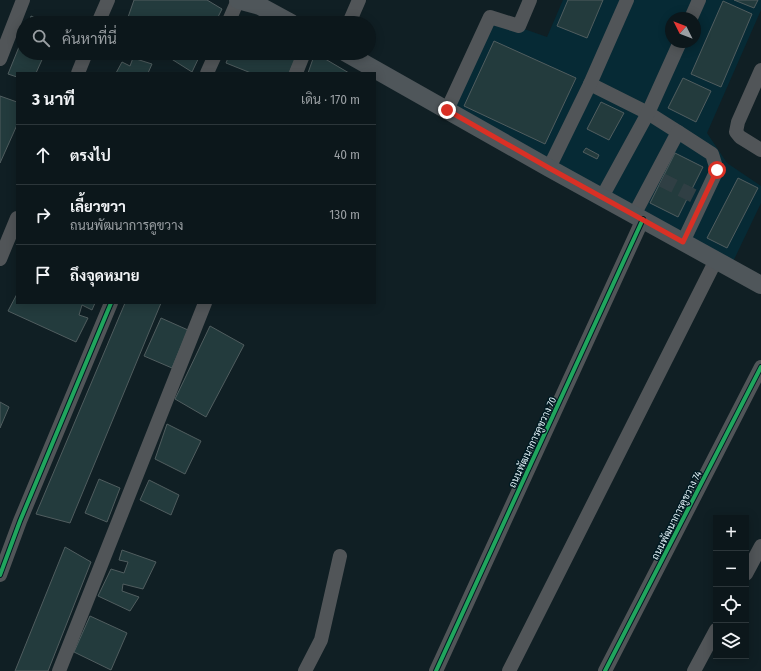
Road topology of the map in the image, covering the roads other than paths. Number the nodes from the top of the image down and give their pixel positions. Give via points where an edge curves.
1 (23, 0) edge
2 (108, 0) edge
3 (238, 0) edge
4 (359, 0) edge
5 (530, 0) edge
6 (627, 0) edge
7 (699, 0) edge
8 (261, 3) edge
9 (694, 12) edge
10 (17, 16) edge
11 (101, 16) edge
12 (231, 16) edge
13 (280, 16) edge
14 (352, 16) edge
15 (16, 18) edge
16 (677, 48) edge
17 (0, 59) edge
18 (83, 60) edge
19 (213, 60) edge
20 (301, 60) edge
21 (358, 60) edge
22 (761, 70) edge
23 (78, 72) edge
24 (207, 72) edge
25 (296, 72) edge
26 (590, 84) junction
27 (447, 110) junction
28 (648, 113) junction
29 (678, 132) junction
30 (761, 150) edge
31 (549, 168) junction
32 (602, 197) junction
33 (639, 217) junction
34 (16, 220) edge
35 (683, 242) junction
36 (0, 259) edge
37 (716, 260) junction
38 (761, 285) edge
39 (112, 304) edge
40 (205, 304) edge
41 (761, 367) edge
42 (761, 546) edge
43 (340, 556) dead end
44 (749, 568) edge
45 (0, 575) edge
46 (713, 636) edge
47 (59, 671) edge
48 (305, 671) edge
49 (436, 671) edge
50 (509, 671) edge
51 (605, 671) edge
52 (694, 671) edge

1 - 10 street
2 - 11 street
3 - 8 main road
3 - 12 street
4 - 14 street
5 - 27 street via 519,26 490,17
6 - 26 street
7 - 9 street
8 - 13 main road
15 - 17 street
16 - 28 street
18 - 23 street
19 - 24 street
20 - 25 street
21 - 27 main road
22 - 30 street via 736,132
26 - 28 street
26 - 31 street
27 - 31 main road
28 - 29 street
28 - 32 street
29 - 33 street, ถนนพัฒนาการคูขวาง 70
29 - 35 street via 712,154 717,170 698,198
31 - 32 main road
32 - 33 main road
33 - 35 main road
33 - 49 street, ถนนพัฒนาการคูขวาง 70
34 - 36 street
35 - 37 main road
37 - 38 main road
37 - 50 street
39 - 45 street via 20,521
40 - 47 street
41 - 51 street, ถนนพัฒนาการคูขวาง 74
42 - 44 street
43 - 48 street via 321,640
46 - 52 street

